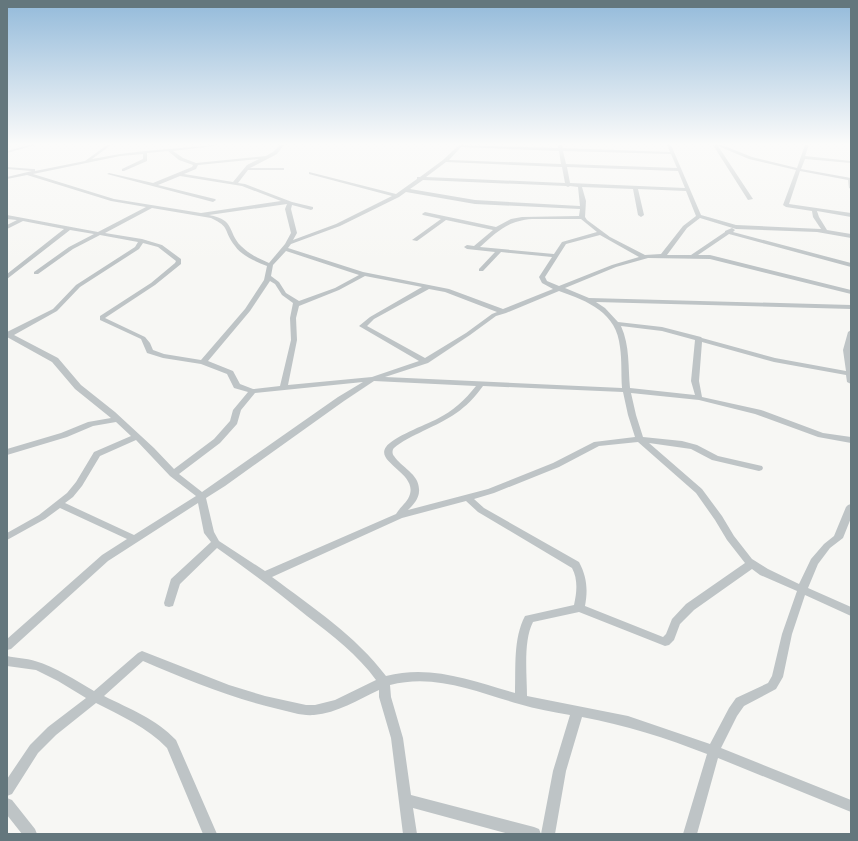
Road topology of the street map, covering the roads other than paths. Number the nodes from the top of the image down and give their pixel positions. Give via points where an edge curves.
1 (61, 184) edge
2 (150, 184) edge
3 (238, 184) edge
4 (353, 184) edge
5 (412, 184) edge
6 (535, 184) edge
7 (686, 184) edge
8 (740, 184) edge
9 (793, 184) edge
10 (153, 185) joint
11 (568, 186) joint
12 (580, 187) junction
13 (635, 188) junction
14 (406, 190) junction
15 (688, 190) junction
16 (397, 196) junction
17 (750, 199) dead end
18 (213, 200) dead end
19 (288, 203) junction
20 (150, 206) junction
21 (311, 208) dead end
22 (583, 208) junction
23 (814, 209) junction
24 (200, 214) junction
25 (425, 214) dead end
26 (642, 215) dead end
27 (851, 215) edge
28 (699, 216) junction
29 (7, 217) edge
30 (582, 217) junction
31 (444, 218) junction
32 (22, 220) junction
33 (7, 227) edge
34 (736, 227) junction
35 (69, 228) junction
36 (498, 229) junction
37 (764, 229) junction
38 (826, 231) junction
39 (727, 232) junction
40 (98, 233) junction
41 (600, 233) junction
42 (851, 236) edge
43 (415, 240) dead end
44 (142, 241) junction
45 (290, 243) junction
46 (775, 245) junction
47 (467, 247) dead end
48 (475, 248) junction
49 (285, 249) junction
50 (500, 250) junction
51 (555, 256) junction
52 (663, 256) junction
53 (693, 256) junction
54 (644, 257) junction
55 (270, 265) junction
56 (851, 265) edge
57 (481, 270) dead end
58 (36, 273) dead end
59 (365, 274) junction
60 (268, 277) junction
61 (7, 278) edge
62 (429, 286) junction
63 (560, 289) junction
64 (572, 289) junction
65 (851, 292) edge
66 (589, 300) junction
67 (295, 305) junction
68 (851, 307) edge
69 (504, 312) junction
70 (618, 324) junction
71 (851, 332) edge
72 (7, 334) edge
73 (699, 338) junction
74 (425, 361) junction
75 (203, 362) junction
76 (851, 374) edge
77 (373, 379) junction
78 (851, 382) edge
79 (481, 384) junction
80 (284, 387) junction
81 (627, 390) junction
82 (253, 391) junction
83 (699, 398) junction
84 (105, 409) junction
85 (117, 419) junction
86 (91, 424) junction
87 (136, 437) junction
88 (640, 439) junction
89 (851, 440) edge
90 (7, 452) edge
91 (759, 468) dead end
92 (173, 474) junction
93 (201, 496) junction
94 (468, 498) junction
95 (59, 504) junction
96 (851, 507) edge
97 (399, 516) junction
98 (7, 537) edge
99 (135, 539) junction
100 (216, 543) junction
101 (752, 564) junction
102 (264, 576) junction
103 (802, 588) junction
104 (168, 603) dead end
105 (579, 608) junction
106 (851, 612) edge
107 (7, 646) edge
108 (7, 662) edge
109 (384, 682) junction
110 (95, 697) junction
111 (521, 700) junction
112 (578, 710) junction
113 (714, 749) junction
114 (7, 790) edge
115 (406, 800) junction
116 (7, 804) edge
117 (851, 806) edge
118 (30, 834) edge
119 (210, 834) edge
120 (410, 834) edge
121 (534, 834) edge
122 (548, 834) edge
123 (690, 834) edge

1 - 20 street via 113,200
2 - 10 street
3 - 19 street
4 - 16 street
5 - 14 street
6 - 11 street
7 - 15 street
8 - 17 street
9 - 23 street via 786,204
10 - 18 street
11 - 12 street
12 - 13 street
12 - 22 street
13 - 15 street
13 - 26 street
14 - 16 street
14 - 22 street via 475,202
15 - 28 street
16 - 45 street via 338,225
19 - 21 street
19 - 24 street
19 - 45 street via 294,233
20 - 24 street
20 - 40 street
22 - 30 street
23 - 27 street
23 - 38 street via 816,217
24 - 55 street via 226,223 236,245
25 - 31 street
28 - 34 street
28 - 52 street via 685,227
29 - 32 street
30 - 36 street via 534,218 509,222
30 - 41 street
31 - 36 street
31 - 43 street
32 - 33 street
32 - 35 street
34 - 37 street
34 - 39 street
35 - 40 street
35 - 61 street
36 - 48 street
37 - 38 street
37 - 46 street
38 - 42 street
39 - 46 street
39 - 53 street
40 - 44 street
40 - 58 street via 71,248
41 - 51 street via 564,243
41 - 54 street
44 - 72 street via 137,248 78,286 55,310
44 - 75 street via 160,246 179,260 178,264 102,319 143,338 150,351 157,354
45 - 49 street
46 - 56 street
47 - 48 street
48 - 50 street
49 - 55 street
49 - 59 street
50 - 51 street
50 - 57 street
51 - 63 street via 542,277 544,282
52 - 53 street
52 - 54 street
53 - 65 street via 728,261
54 - 64 street via 610,268
55 - 60 street
59 - 62 street
59 - 67 street via 337,289
60 - 67 street via 277,283 284,294 296,302
60 - 75 street via 248,310
62 - 69 street via 454,292
62 - 74 street via 362,326
63 - 64 street
63 - 69 street
64 - 66 street
66 - 68 street
66 - 70 street
67 - 80 street via 294,340
69 - 74 street via 488,318
70 - 73 street via 654,328
70 - 81 street via 623,338
71 - 76 street via 846,350
72 - 84 street via 55,360 78,387
73 - 76 street via 774,360
73 - 83 street via 695,381
74 - 77 street
75 - 82 street via 230,373 239,387
76 - 78 street
77 - 79 street
77 - 80 street
77 - 93 street
79 - 81 street
79 - 97 street via 472,399 457,412 390,447 389,457 413,481 415,490
80 - 82 street
81 - 83 street
81 - 88 street via 636,433
82 - 92 street via 237,410 234,422 217,441
83 - 89 street via 758,412 821,435
84 - 85 street
84 - 86 street
85 - 86 street
85 - 87 street
86 - 90 street
87 - 92 street
87 - 95 street via 97,454 79,484
88 - 91 street via 687,444 715,458
88 - 94 street via 597,444 536,474
88 - 101 street via 699,491 740,552
92 - 93 street
93 - 99 street
93 - 100 street via 209,534
94 - 97 street
94 - 105 street via 481,510 576,565 581,578 582,595
95 - 98 street
95 - 99 street
96 - 103 street via 838,538 827,546 814,562
97 - 102 street
99 - 107 street via 105,558
100 - 102 street
100 - 104 street via 175,582
101 - 103 street via 764,572
101 - 105 street via 690,607 676,622 665,642
102 - 109 street via 341,636 370,664
103 - 106 street
103 - 113 street via 787,634 777,677 772,686 740,702
105 - 111 street via 529,619 523,641
108 - 110 street via 38,666
109 - 110 street via 356,697 319,710 310,710 258,699 140,656
109 - 111 street via 412,677 435,677 470,684
109 - 115 street via 384,697 397,738
110 - 114 street via 52,731 34,749
110 - 119 street via 163,733 172,744
111 - 112 street
112 - 113 street via 641,725
112 - 122 street via 556,784
113 - 117 street
113 - 123 street
115 - 120 street
115 - 121 street
116 - 118 street

